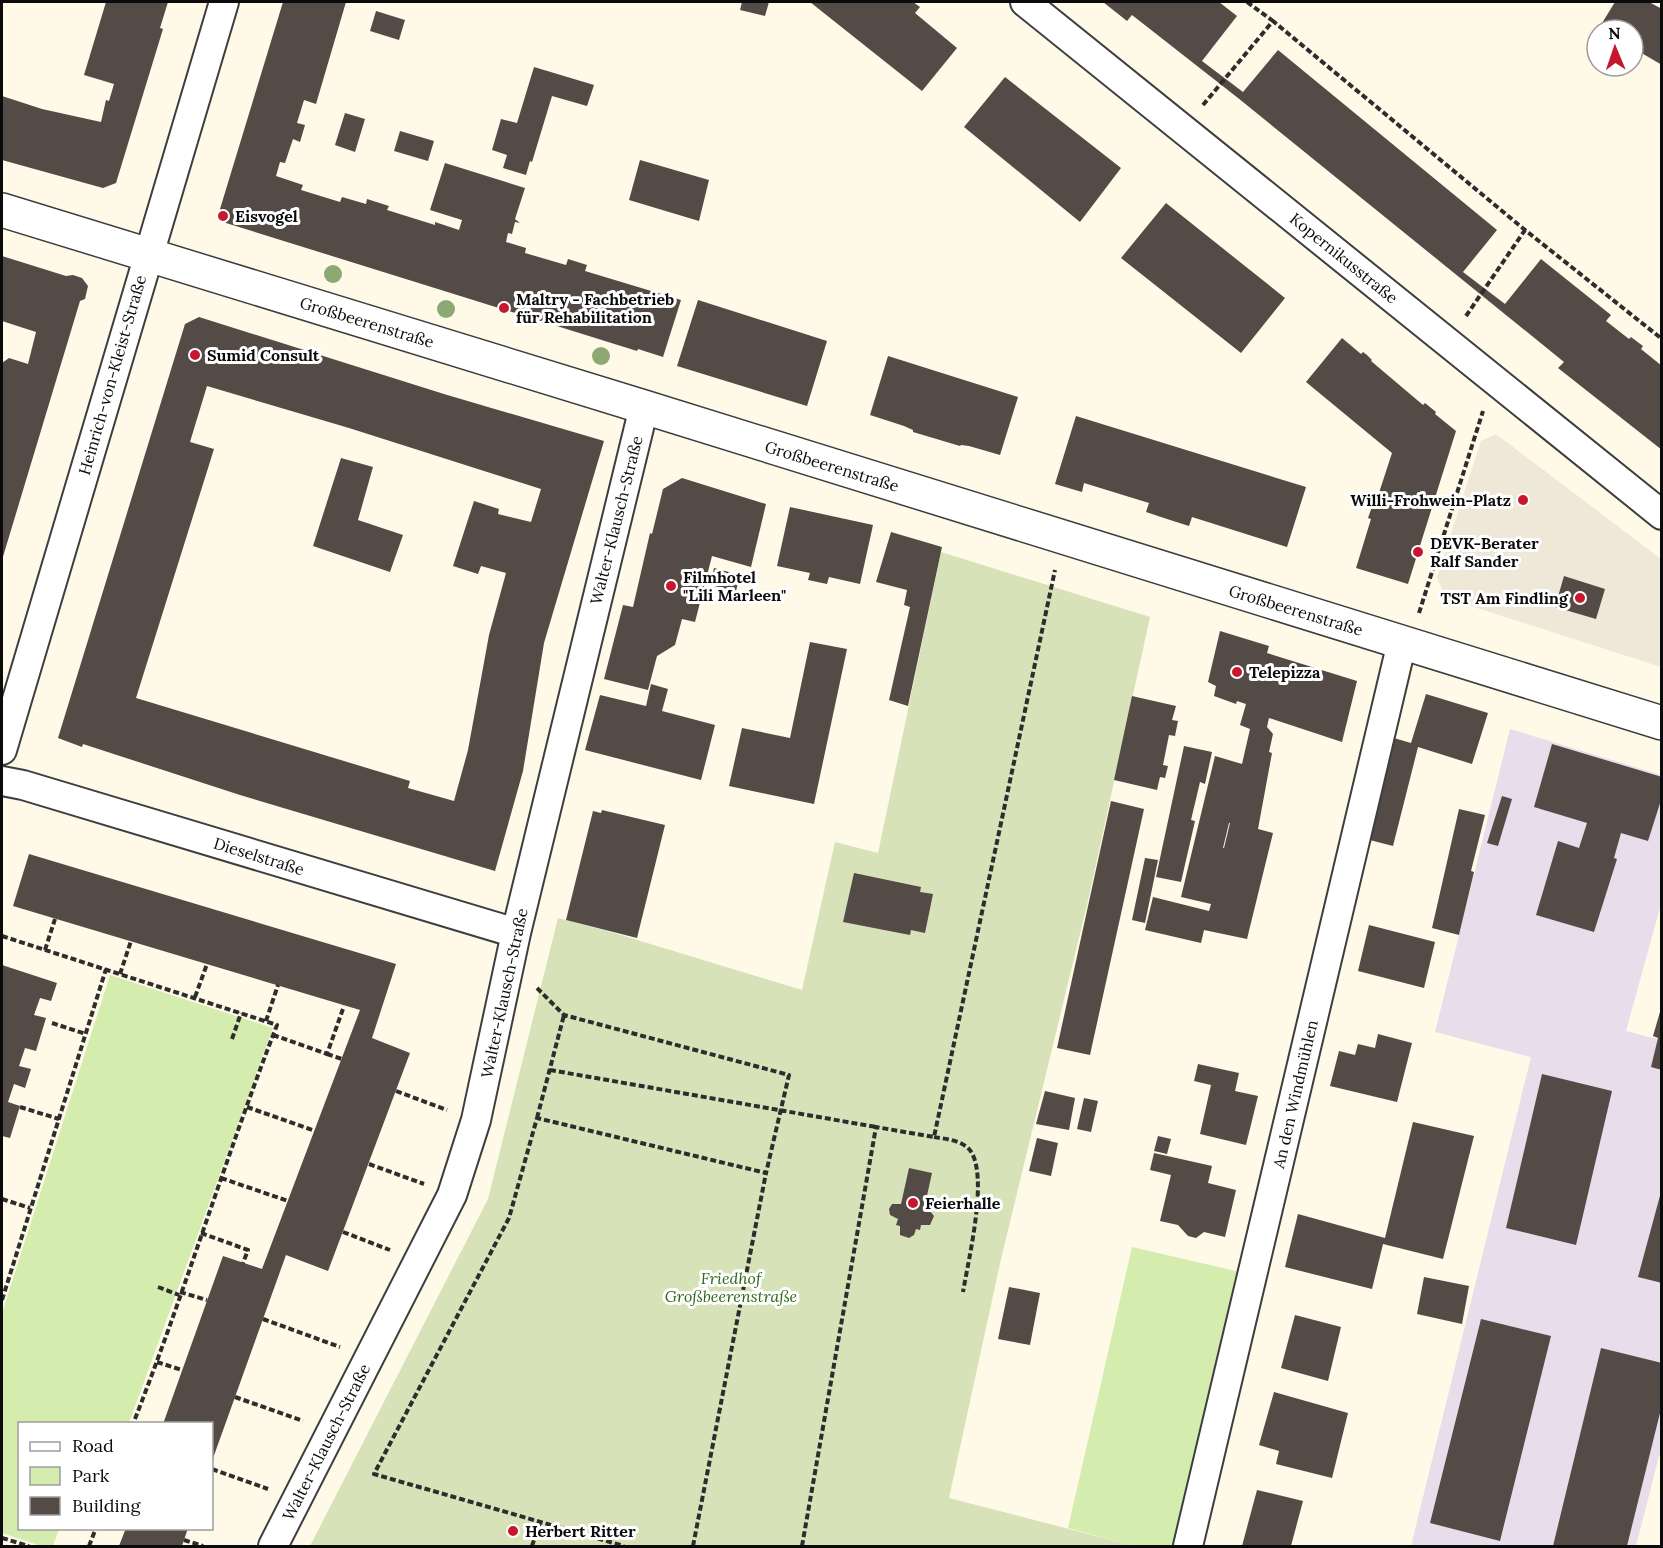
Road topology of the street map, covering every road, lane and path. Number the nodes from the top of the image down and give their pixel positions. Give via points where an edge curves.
1 (224, 2) edge
2 (1025, 2) edge
3 (1247, 2) edge
4 (1273, 21) junction
5 (1183, 129) junction
6 (2, 210) edge
7 (1525, 230) junction
8 (147, 255) junction
9 (1662, 339) edge
10 (1448, 342) junction
11 (1494, 379) junction
12 (644, 406) junction
13 (1662, 515) edge
14 (1064, 538) junction
15 (1405, 643) junction
16 (1662, 723) edge
17 (2, 750) edge
18 (2, 781) edge
19 (55, 919) dead end
20 (516, 933) junction
21 (2, 936) edge
22 (131, 941) dead end
23 (45, 950) junction
24 (207, 964) dead end
25 (106, 969) junction
26 (120, 974) junction
27 (508, 978) junction
28 (278, 985) dead end
29 (195, 998) junction
30 (344, 1006) dead end
31 (241, 1013) junction
32 (564, 1015) junction
33 (266, 1021) junction
34 (52, 1023) dead end
35 (86, 1034) junction
36 (273, 1035) junction
37 (232, 1038) dead end
38 (327, 1054) junction
39 (342, 1059) dead end
40 (550, 1070) junction
41 (396, 1091) dead end
42 (20, 1107) dead end
43 (247, 1107) junction
44 (781, 1110) junction
45 (537, 1118) junction
46 (59, 1119) junction
47 (476, 1120) junction
48 (876, 1127) junction
49 (315, 1131) dead end
50 (934, 1137) junction
51 (369, 1164) dead end
52 (766, 1173) junction
53 (222, 1178) junction
54 (452, 1195) junction
55 (2, 1200) edge
56 (288, 1201) dead end
57 (30, 1208) junction
58 (343, 1232) dead end
59 (201, 1233) junction
60 (419, 1261) junction
61 (243, 1263) dead end
62 (158, 1287) dead end
63 (963, 1292) dead end
64 (180, 1293) junction
65 (2, 1295) edge
66 (2, 1300) edge
67 (207, 1300) dead end
68 (262, 1319) dead end
69 (369, 1357) junction
70 (158, 1362) junction
71 (182, 1370) dead end
72 (235, 1397) dead end
73 (134, 1422) edge
74 (332, 1432) junction
75 (213, 1469) edge
76 (297, 1499) junction
77 (540, 1522) junction
78 (95, 1530) edge
79 (4, 1538) edge
80 (184, 1540) dead end
81 (3, 1546) edge
82 (29, 1546) edge
83 (89, 1546) edge
84 (203, 1546) edge
85 (273, 1546) edge
86 (532, 1546) edge
87 (624, 1546) edge
88 (693, 1546) edge
89 (802, 1546) edge
90 (1188, 1546) edge

1 - 8 street, Heinrich-von-Kleist-Straße
2 - 5 street, Kopernikusstraße
3 - 4 path
4 - 5 path
4 - 7 path
5 - 10 street, Kopernikusstraße
6 - 8 street, Großbeerenstraße
7 - 9 path
7 - 10 path
8 - 12 street, Großbeerenstraße
8 - 17 street, Heinrich-von-Kleist-Straße
10 - 11 street, Kopernikusstraße
11 - 13 street, Kopernikusstraße
11 - 15 path
12 - 14 street, Großbeerenstraße
12 - 20 street, Walter-Klausch-Straße
14 - 15 street, Großbeerenstraße
14 - 50 path via 1050,586
15 - 16 street, Großbeerenstraße
15 - 90 street, An den Windmühlen
18 - 20 street, Dieselstraße
19 - 23 path
20 - 27 street, Walter-Klausch-Straße
21 - 23 path
22 - 26 path
23 - 25 path
24 - 29 path
25 - 26 path
25 - 35 path
26 - 29 path
27 - 32 path via 540,990
27 - 47 street, Walter-Klausch-Straße
28 - 33 path
29 - 31 path
30 - 38 path
31 - 33 path
31 - 37 path
32 - 40 path
32 - 44 path via 789,1075
33 - 36 path via 277,1025
34 - 35 path
35 - 46 path
36 - 38 path
36 - 43 path
38 - 39 path
40 - 44 path
40 - 45 path
41 - 47 path
42 - 46 path
43 - 49 path
43 - 53 path
44 - 48 path
44 - 52 path
45 - 52 path
45 - 77 path via 509,1218 374,1474
46 - 57 path
47 - 54 street, Walter-Klausch-Straße
48 - 50 path
48 - 89 path
50 - 63 path via 959,1142 969,1149 976,1163 977,1202
51 - 54 path
52 - 88 path
53 - 56 path
53 - 59 path
54 - 60 street, Walter-Klausch-Straße
55 - 57 path
57 - 65 path
58 - 60 path
59 - 61 path via 248,1250
59 - 64 path
60 - 69 street, Walter-Klausch-Straße
62 - 64 path
64 - 67 path
64 - 70 path
65 - 66 path
68 - 69 path
69 - 74 street, Walter-Klausch-Straße
70 - 71 path
70 - 73 path
72 - 74 path
74 - 76 street, Walter-Klausch-Straße
75 - 76 path
76 - 85 street, Walter-Klausch-Straße
77 - 86 path
77 - 87 path
78 - 83 path
79 - 81 path
79 - 82 path
80 - 84 path

